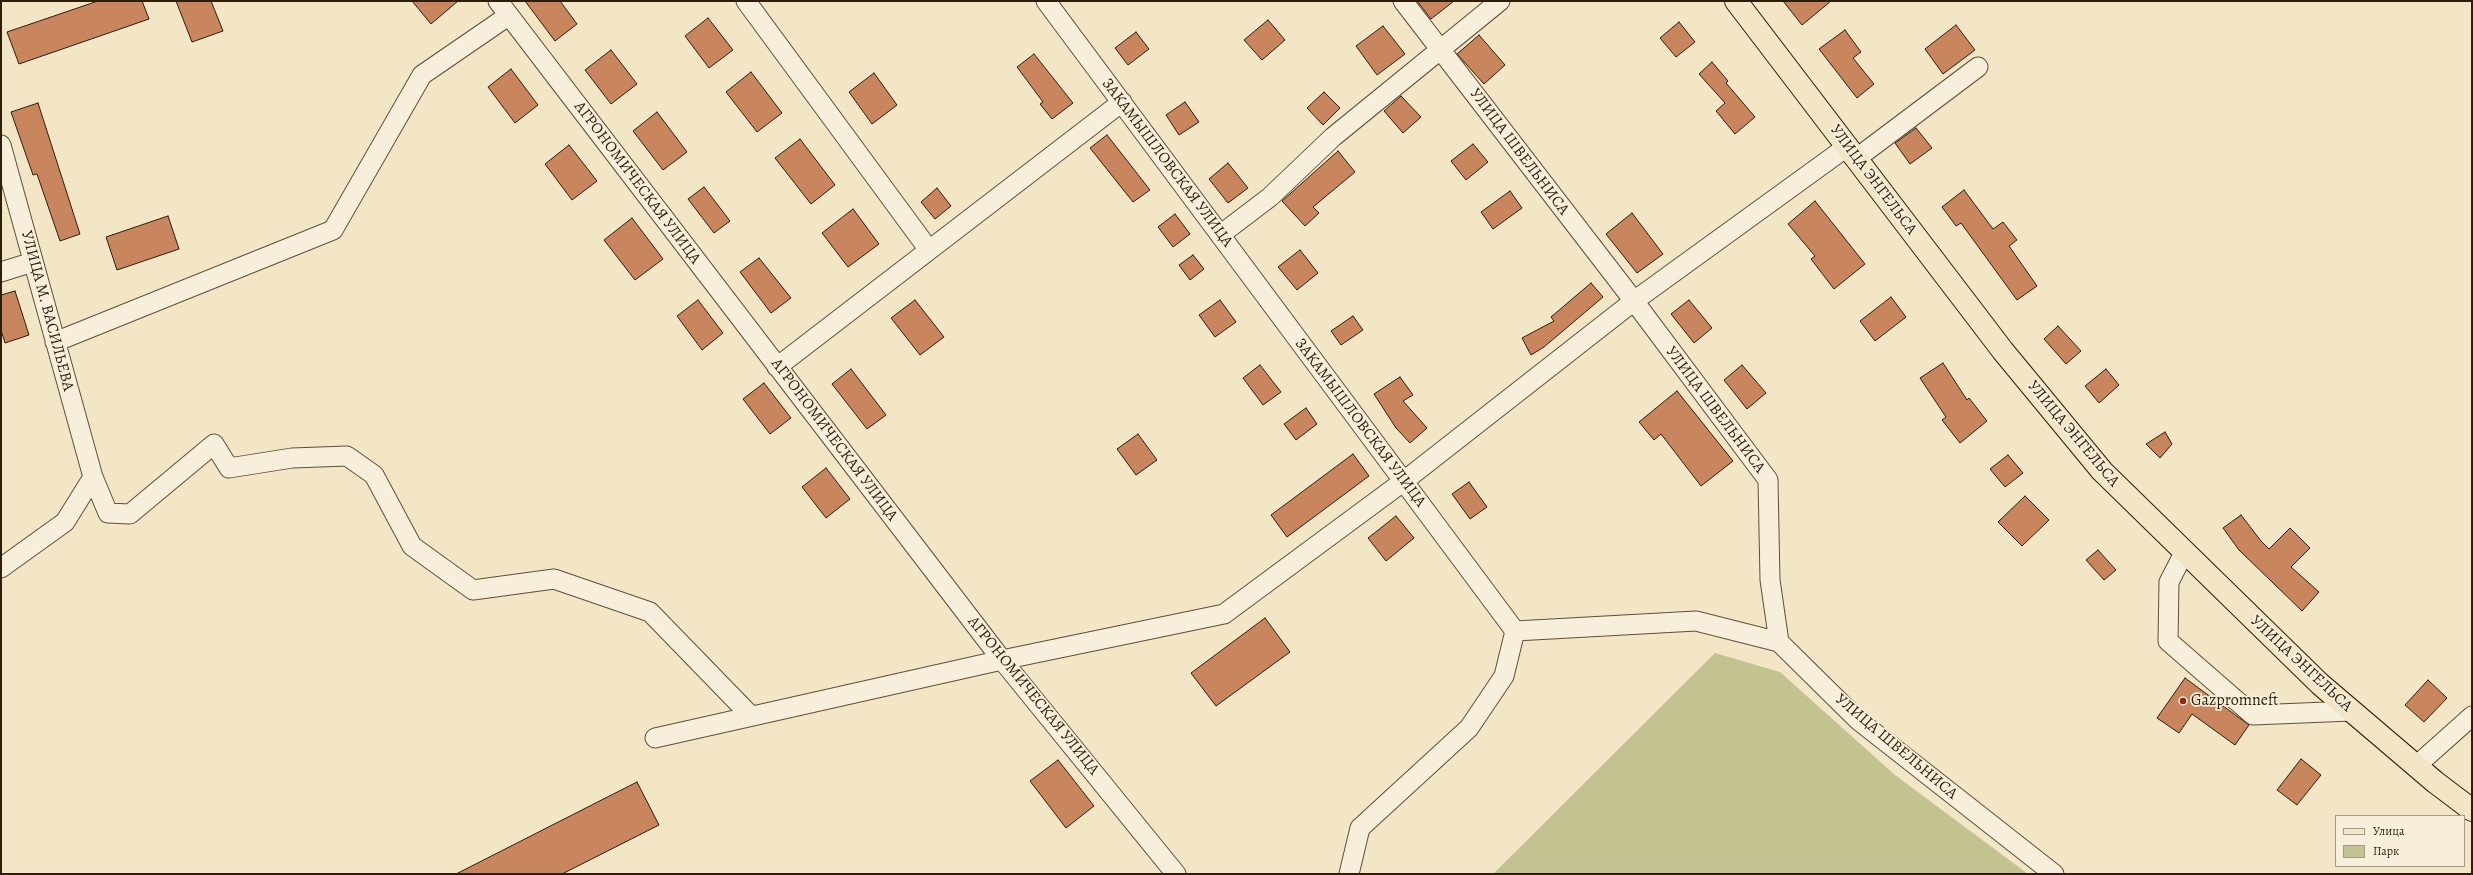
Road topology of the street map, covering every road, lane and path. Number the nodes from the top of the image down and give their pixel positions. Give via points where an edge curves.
1 (746, 1) edge
2 (1046, 1) edge
3 (1403, 1) edge
4 (1500, 1) edge
5 (1736, 1) edge
6 (503, 8) edge
7 (1441, 49) junction
8 (1978, 67) dead end
9 (1122, 102) junction
10 (1, 145) edge
11 (1852, 152) junction
12 (1220, 234) junction
13 (929, 250) junction
14 (33, 262) junction
15 (1, 272) edge
16 (1634, 301) junction
17 (55, 342) junction
18 (778, 367) junction
19 (93, 477) junction
20 (1404, 481) junction
21 (2184, 553) junction
22 (1, 568) edge
23 (1515, 631) junction
24 (1779, 642) junction
25 (1002, 660) junction
26 (2351, 711) junction
27 (751, 716) junction
28 (2472, 716) edge
29 (655, 738) dead end
30 (2416, 766) junction
31 (2472, 810) edge
32 (1176, 874) edge
33 (1348, 874) edge
34 (2054, 874) edge

1 - 13 street
2 - 9 street, ЗАКАМЫШЛОВСКАЯ УЛИЦА
3 - 7 street, УЛИЦА ШВЕЛЬНИСА
4 - 7 street
5 - 11 main road, УЛИЦА ЭНГЕЛЬСА
6 - 17 street via 422,76 333,230
6 - 18 street, АГРОНОМИЧЕСКАЯ УЛИЦА
7 - 12 street via 1333,137 1270,197
7 - 16 street, УЛИЦА ШВЕЛЬНИСА
8 - 11 street
9 - 12 street, ЗАКАМЫШЛОВСКАЯ УЛИЦА
9 - 13 street
10 - 14 street, УЛИЦА М. ВАСИЛЬЕВА
11 - 16 street
11 - 21 main road, УЛИЦА ЭНГЕЛЬСА via 2003,351 2102,471
12 - 20 street, ЗАКАМЫШЛОВСКАЯ УЛИЦА
13 - 18 street
14 - 15 street
14 - 17 street, УЛИЦА М. ВАСИЛЬЕВА
16 - 20 street
16 - 24 street, УЛИЦА ШВЕЛЬНИСА via 1768,480 1770,580
17 - 19 street, УЛИЦА М. ВАСИЛЬЕВА
18 - 25 street, АГРОНОМИЧЕСКАЯ УЛИЦА
19 - 22 street via 65,522
19 - 27 street, УЛИЦА М. ВАСИЛЬЕВА via 108,513 130,514 214,444 229,468 292,458 347,456 374,475 412,546 473,590 554,579 650,612
20 - 23 street, ЗАКАМЫШЛОВСКАЯ УЛИЦА
20 - 25 street via 1224,614
21 - 26 main road, УЛИЦА ЭНГЕЛЬСА
21 - 26 street via 2169,582 2168,641 2253,715
23 - 24 street via 1696,621
23 - 33 street via 1500,683 1469,728 1360,828
24 - 34 street, УЛИЦА ШВЕЛЬНИСА via 1858,720
25 - 27 street
25 - 32 street, АГРОНОМИЧЕСКАЯ УЛИЦА
26 - 30 main road, УЛИЦА ЭНГЕЛЬСА
27 - 29 street
28 - 30 street
30 - 31 main road, УЛИЦА ЭНГЕЛЬСА

